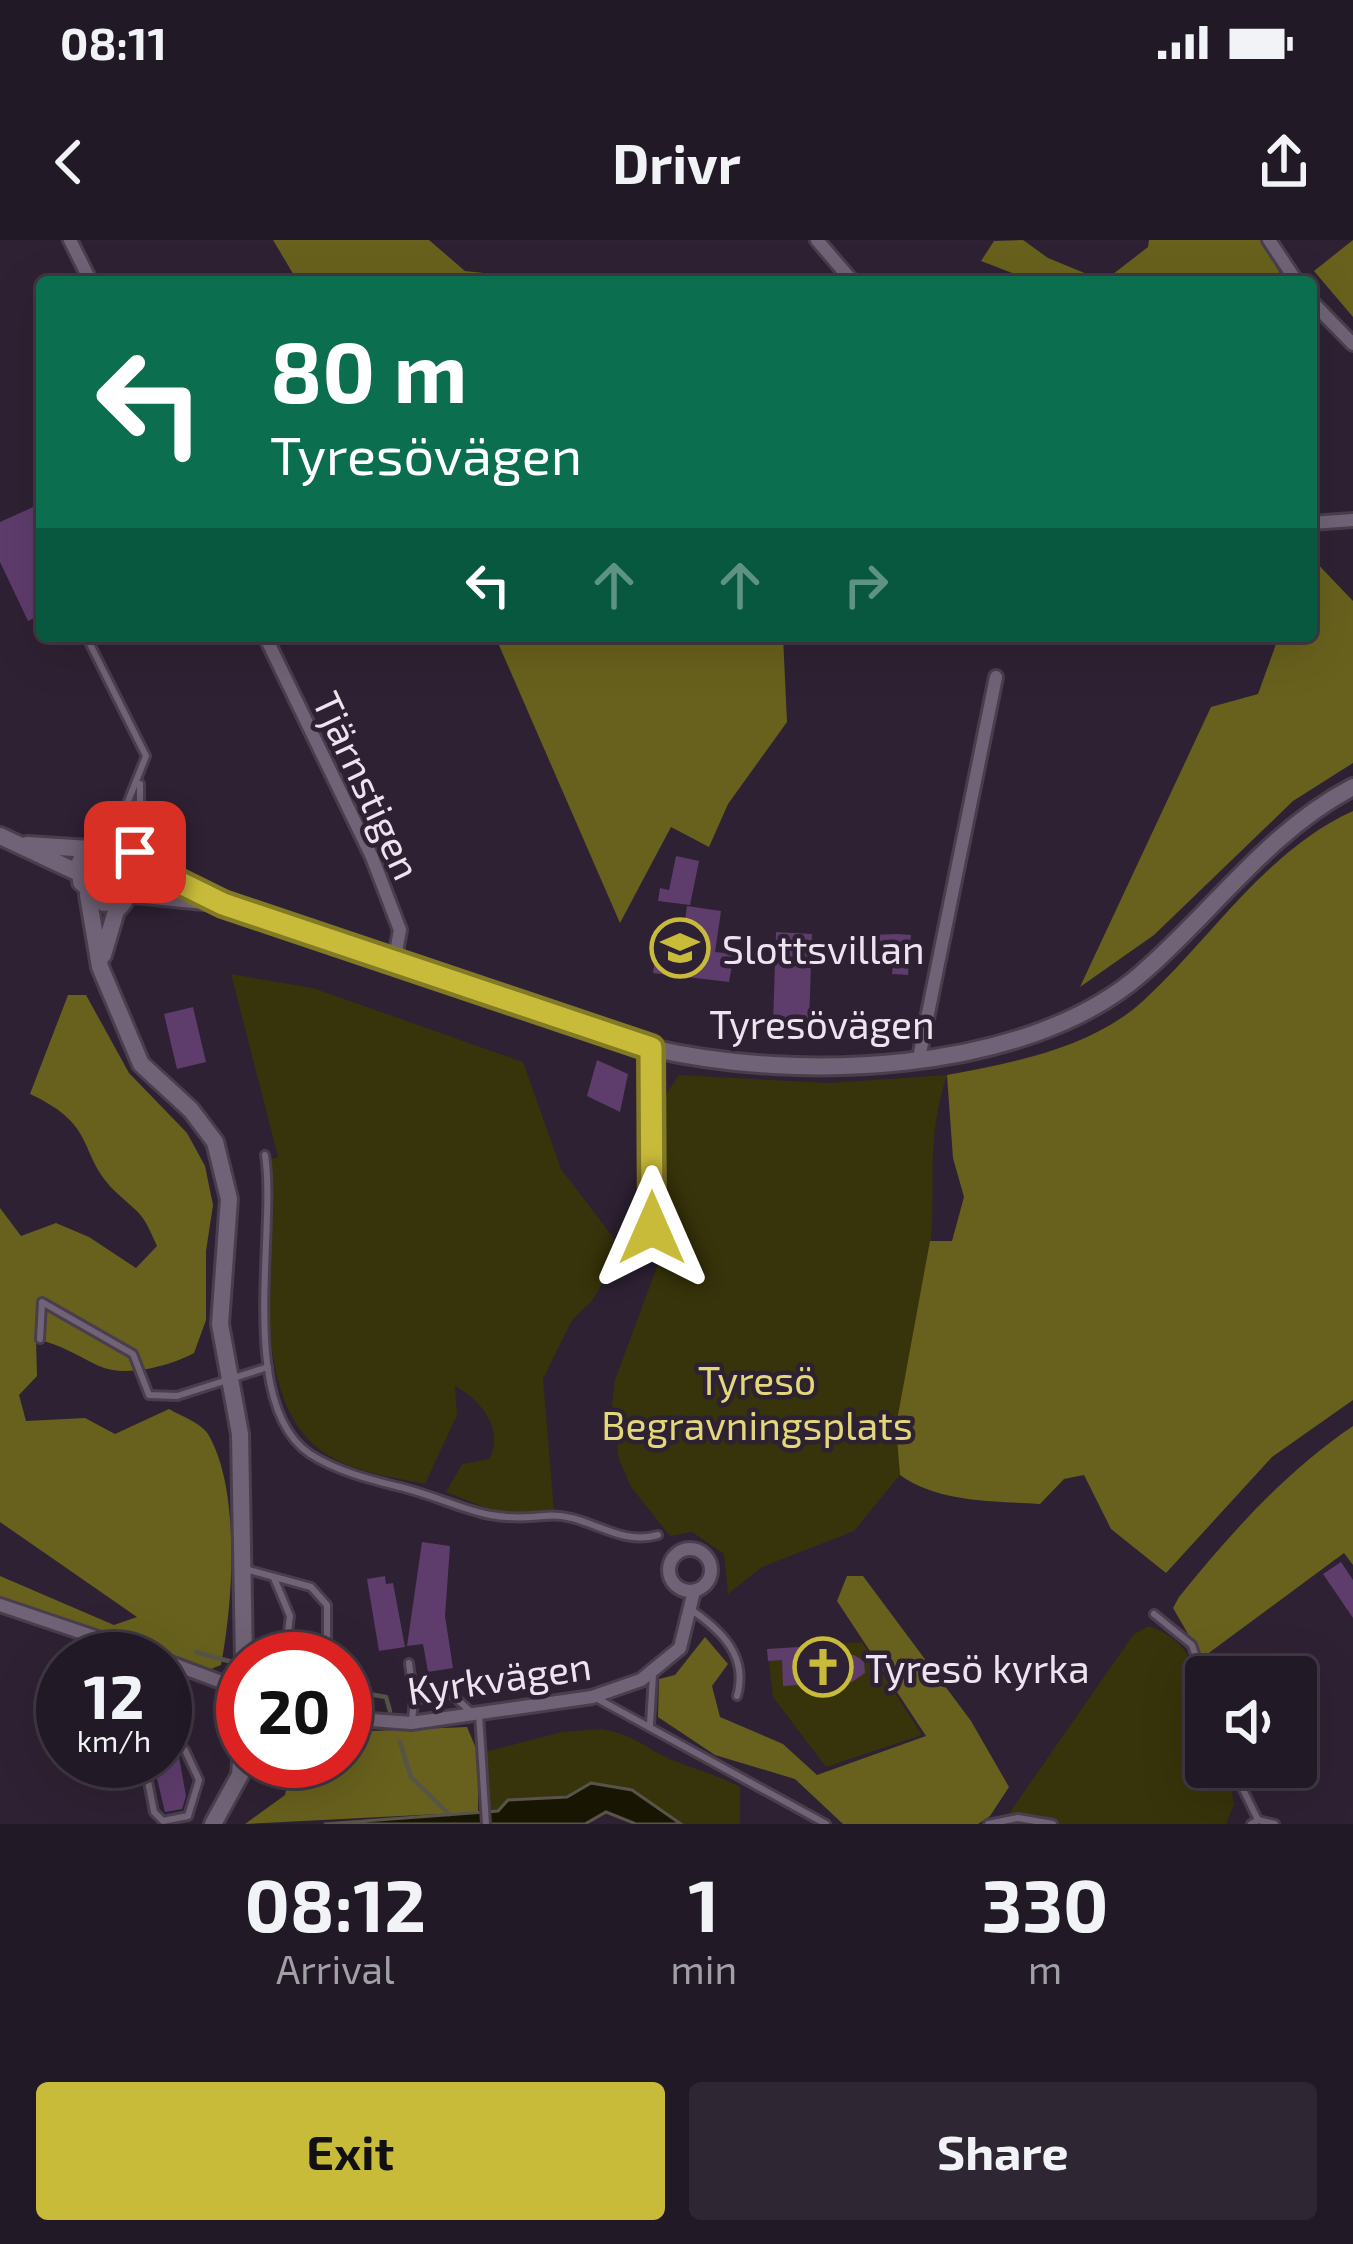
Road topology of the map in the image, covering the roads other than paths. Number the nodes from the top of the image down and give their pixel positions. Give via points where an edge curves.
1 (70, 240) edge
2 (818, 240) edge
3 (1269, 240) edge
4 (88, 276) edge
5 (848, 276) edge
6 (1293, 276) edge
7 (1317, 307) edge
8 (1353, 344) edge
9 (1353, 520) edge
10 (1317, 523) edge
11 (89, 642) edge
12 (268, 642) edge
13 (996, 677) dead end
14 (140, 780) junction
15 (1353, 788) edge
16 (0, 836) edge
17 (112, 841) junction
18 (27, 844) junction
19 (90, 849) junction
20 (141, 861) junction
21 (79, 873) junction
22 (88, 895) junction
23 (129, 898) junction
24 (223, 904) junction
25 (394, 963) junction
26 (100, 967) junction
27 (651, 1048) junction
28 (919, 1058) junction
29 (265, 1155) dead end
30 (652, 1228) dead end
31 (40, 1339) dead end
32 (268, 1367) junction
33 (230, 1381) junction
34 (658, 1535) dead end
35 (244, 1568) junction
36 (273, 1576) junction
37 (694, 1592) dead end
38 (0, 1605) edge
39 (693, 1611) junction
40 (1154, 1614) dead end
41 (67, 1632) edge
42 (244, 1632) edge
43 (288, 1632) dead end
44 (327, 1632) edge
45 (1196, 1656) edge
46 (410, 1664) dead end
47 (653, 1672) junction
48 (737, 1696) dead end
49 (592, 1697) junction
50 (415, 1700) junction
51 (476, 1714) junction
52 (372, 1720) edge
53 (411, 1723) junction
54 (650, 1724) junction
55 (192, 1765) edge
56 (149, 1788) edge
57 (232, 1788) edge
58 (1240, 1788) edge
59 (1254, 1822) edge
60 (213, 1824) edge
61 (486, 1824) edge
62 (826, 1824) edge
63 (988, 1824) edge
64 (1052, 1824) edge
65 (1276, 1824) edge

1 - 4 street
2 - 5 street
3 - 6 street
7 - 8 street
9 - 10 street
11 - 14 lane via 146,756
12 - 25 street, Tjärnstigen via 379,875 400,930
13 - 28 street
14 - 17 lane
14 - 20 lane
15 - 28 main road, Tyresövägen via 1256,857 1143,973 1089,1011 1009,1045
16 - 18 main road
17 - 19 main road
17 - 20 main road, Tyresövägen
18 - 19 main road
18 - 21 main road
19 - 21 main road
20 - 23 main road
20 - 24 main road, Tyresövägen
21 - 22 main road
22 - 23 main road, Tyresövägen via 104,904
22 - 26 main road
23 - 24 main road, Tyresövägen
23 - 26 main road via 109,928
24 - 25 main road, Tyresövägen
25 - 27 main road, Tyresövägen
26 - 33 main road via 141,1064 215,1142 229,1198 219,1285
27 - 28 main road, Tyresövägen via 830,1064
27 - 30 lane
29 - 32 lane
31 - 33 lane via 43,1302 133,1354 148,1395
32 - 33 lane
32 - 34 lane via 305,1451 354,1474 497,1520 565,1516 624,1539
33 - 35 main road via 240,1434
35 - 36 lane
35 - 42 main road
36 - 43 lane via 290,1616
36 - 44 lane via 311,1587 327,1605
37 - 39 street
38 - 41 street
39 - 47 street via 680,1648
39 - 48 lane via 733,1647
40 - 45 lane
46 - 50 lane
47 - 49 street, Kyrkvägen
47 - 54 lane
49 - 51 street, Kyrkvägen
49 - 54 lane
50 - 51 lane via 450,1693
50 - 53 lane
51 - 53 street, Kyrkvägen
51 - 61 lane
52 - 53 street, Kyrkvägen
54 - 62 lane
55 - 56 lane via 199,1780 188,1816 163,1821
57 - 60 main road
58 - 59 lane
59 - 65 lane
63 - 64 lane

